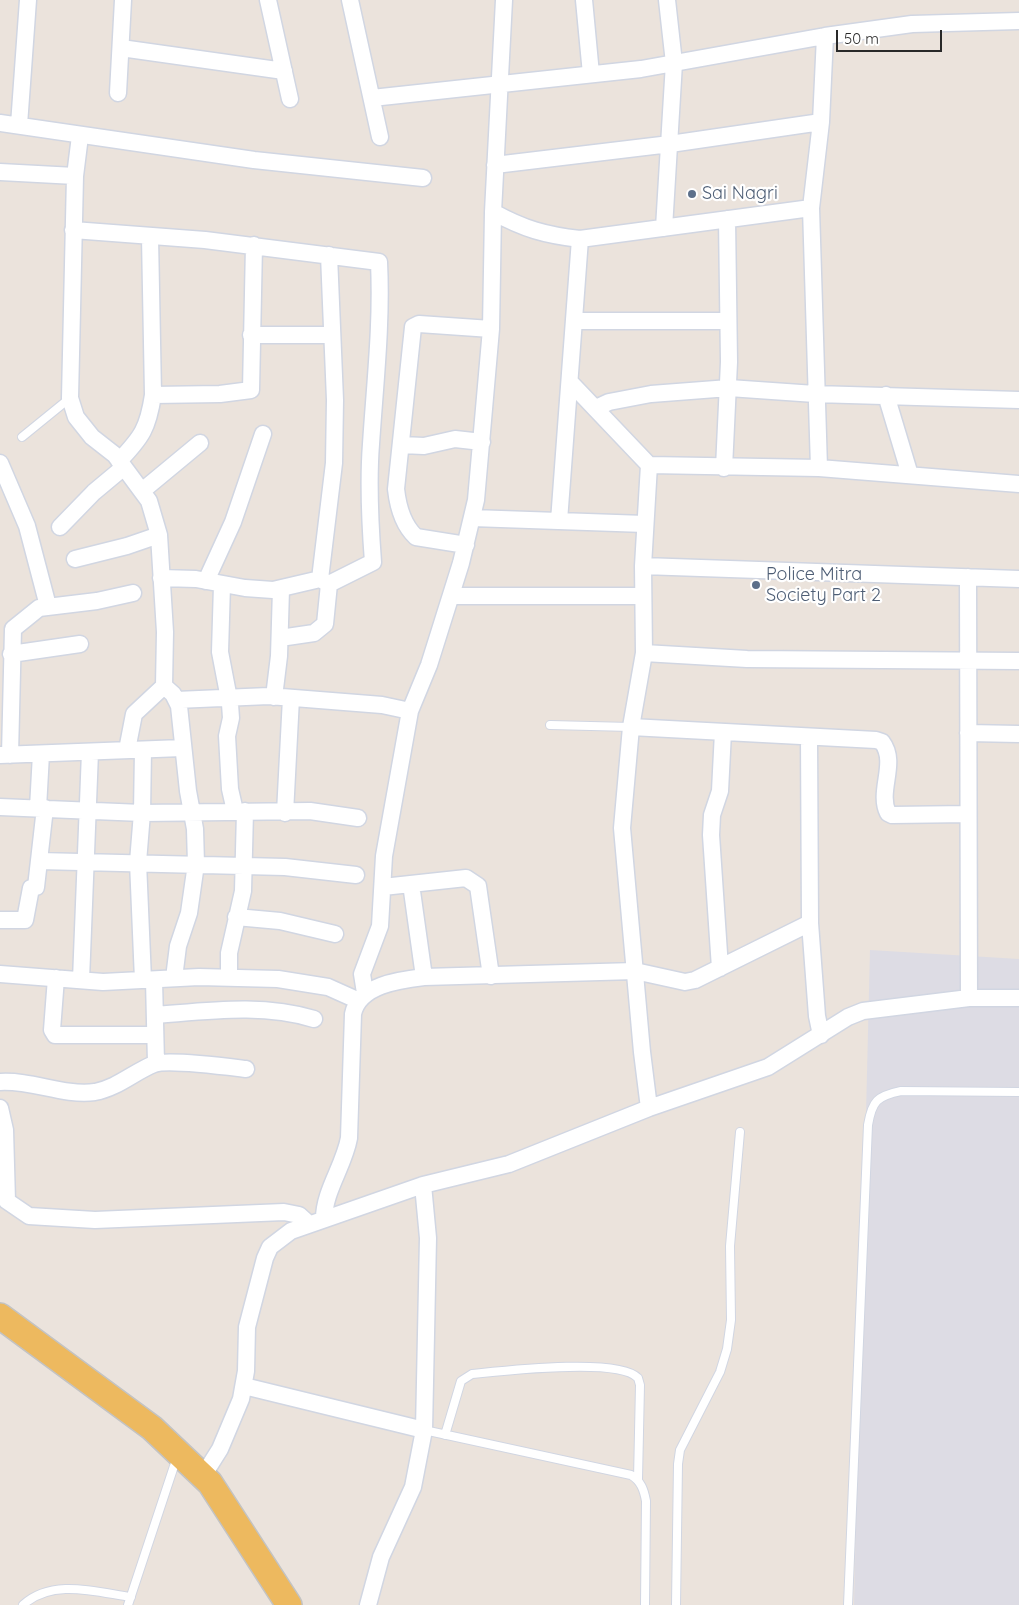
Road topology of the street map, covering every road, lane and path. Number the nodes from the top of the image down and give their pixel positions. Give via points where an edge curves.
1 (28, 0) edge
2 (123, 0) edge
3 (268, 0) edge
4 (350, 0) edge
5 (504, 0) edge
6 (584, 0) edge
7 (667, 0) edge
8 (1019, 22) edge
9 (825, 36) junction
10 (121, 48) junction
11 (674, 63) junction
12 (284, 71) junction
13 (591, 74) junction
14 (499, 84) junction
15 (118, 93) dead end
16 (372, 98) junction
17 (290, 99) dead end
18 (821, 122) junction
19 (0, 123) edge
20 (19, 125) junction
21 (80, 136) junction
22 (380, 137) dead end
23 (670, 144) junction
24 (495, 165) junction
25 (0, 172) edge
26 (75, 176) junction
27 (423, 178) dead end
28 (811, 208) junction
29 (493, 212) junction
30 (727, 219) junction
31 (664, 228) junction
32 (73, 230) junction
33 (150, 237) junction
34 (580, 239) junction
35 (254, 245) junction
36 (329, 255) junction
37 (728, 320) junction
38 (575, 321) junction
39 (491, 329) junction
40 (331, 335) junction
41 (251, 336) junction
42 (570, 382) junction
43 (729, 388) junction
44 (815, 394) junction
45 (153, 395) junction
46 (886, 395) junction
47 (70, 398) junction
48 (1019, 400) edge
49 (596, 408) junction
50 (263, 434) dead end
51 (22, 437) dead end
52 (482, 442) junction
53 (200, 443) dead end
54 (401, 445) junction
55 (0, 463) edge
56 (121, 464) junction
57 (649, 465) junction
58 (724, 468) junction
59 (819, 468) junction
60 (910, 476) junction
61 (1019, 484) edge
62 (142, 491) junction
63 (472, 518) junction
64 (559, 521) junction
65 (645, 524) junction
66 (60, 527) dead end
67 (159, 535) junction
68 (466, 545) junction
69 (75, 559) dead end
70 (643, 566) junction
71 (968, 576) junction
72 (161, 578) junction
73 (1019, 579) edge
74 (206, 581) junction
75 (325, 581) junction
76 (222, 585) junction
77 (281, 589) junction
78 (133, 593) dead end
79 (451, 596) junction
80 (643, 596) junction
81 (48, 606) junction
82 (280, 638) junction
83 (80, 644) dead end
84 (644, 652) junction
85 (11, 654) junction
86 (967, 659) junction
87 (1019, 661) edge
88 (164, 686) junction
89 (274, 697) junction
90 (228, 698) junction
91 (291, 698) junction
92 (176, 700) junction
93 (410, 711) junction
94 (550, 725) dead end
95 (631, 727) junction
96 (723, 732) junction
97 (968, 733) junction
98 (1019, 734) edge
99 (809, 737) junction
100 (182, 748) junction
101 (135, 750) junction
102 (90, 752) junction
103 (41, 754) junction
104 (5, 755) edge
105 (0, 807) edge
106 (42, 808) junction
107 (87, 810) junction
108 (192, 810) junction
109 (240, 811) junction
110 (142, 813) junction
111 (285, 813) junction
112 (968, 814) junction
113 (358, 818) dead end
114 (39, 861) junction
115 (85, 862) junction
116 (138, 862) junction
117 (196, 864) junction
118 (245, 865) junction
119 (356, 875) dead end
120 (411, 884) junction
121 (383, 887) junction
122 (236, 917) junction
123 (0, 920) edge
124 (810, 922) junction
125 (335, 934) dead end
126 (720, 968) junction
127 (635, 972) junction
128 (0, 974) edge
129 (491, 976) junction
130 (424, 977) junction
131 (56, 978) junction
132 (174, 978) junction
133 (229, 978) junction
134 (81, 980) junction
135 (149, 980) junction
136 (361, 996) junction
137 (969, 998) junction
138 (1019, 998) edge
139 (155, 1015) junction
140 (314, 1019) dead end
141 (821, 1035) junction
142 (155, 1036) junction
143 (156, 1063) junction
144 (246, 1069) dead end
145 (0, 1082) edge
146 (1019, 1092) edge
147 (0, 1108) edge
148 (649, 1108) junction
149 (740, 1132) dead end
150 (423, 1185) junction
151 (4, 1200) edge
152 (316, 1222) junction
153 (0, 1316) edge
154 (244, 1386) junction
155 (424, 1430) junction
156 (445, 1435) junction
157 (178, 1452) junction
158 (203, 1476) junction
159 (638, 1479) junction
160 (130, 1601) edge
161 (23, 1605) edge
162 (290, 1605) edge
163 (368, 1605) edge
164 (645, 1605) edge
165 (676, 1605) edge
166 (848, 1605) edge

1 - 20 street
2 - 10 street
3 - 12 street
4 - 16 street
5 - 14 street
6 - 13 street
7 - 11 street
8 - 9 street via 912,24
9 - 11 street
9 - 18 street
10 - 12 street
10 - 15 street
11 - 13 street
11 - 23 street
12 - 17 street
13 - 14 street
14 - 16 street
14 - 24 street
16 - 22 street
18 - 23 street
18 - 28 street
19 - 20 street
20 - 21 street
21 - 26 street
21 - 27 street via 254,160
23 - 24 street
23 - 31 street
24 - 29 street
25 - 26 street
26 - 32 street
28 - 30 street
28 - 44 street
29 - 34 street via 547,236
29 - 39 street
30 - 31 street
30 - 37 street
31 - 34 street
32 - 33 street
32 - 47 street
33 - 35 street
33 - 45 street
34 - 38 street
35 - 36 street
35 - 41 street
36 - 40 street
36 - 75 street via 379,262 381,294 371,446 373,562
37 - 38 street
37 - 43 street
38 - 42 street
39 - 52 street
39 - 54 street via 414,326
40 - 41 street
40 - 75 street via 334,463
41 - 45 street via 251,390
42 - 49 street
42 - 64 street
43 - 44 street
43 - 49 street via 651,394
43 - 58 street
44 - 46 street
44 - 59 street
45 - 56 street via 149,421
46 - 48 street
46 - 60 street
47 - 51 lane
47 - 56 street via 76,417
49 - 57 street
50 - 74 street via 233,522
52 - 54 street via 455,439 424,446
52 - 63 street
53 - 62 street
54 - 68 street via 396,489 410,531 426,540
55 - 81 street via 27,526
56 - 62 street
56 - 66 street
57 - 58 street
57 - 65 street
58 - 59 street
59 - 60 street
60 - 61 street
62 - 67 street via 149,501
63 - 64 street
63 - 68 street
64 - 65 street
65 - 70 street
67 - 69 street
67 - 72 street
68 - 79 street
70 - 71 street
70 - 80 street
71 - 73 street
71 - 86 street
72 - 74 street
72 - 88 street
74 - 76 street
75 - 77 street
75 - 82 street via 325,624 314,633
76 - 77 street
76 - 90 street via 220,652
77 - 82 street
78 - 81 street via 98,601
79 - 80 street
79 - 93 street
80 - 84 street
81 - 85 street via 39,608 13,629
82 - 89 street
83 - 85 street
84 - 86 street via 747,659
84 - 95 street
85 - 104 street
86 - 87 street
86 - 97 street
88 - 92 street
88 - 101 street via 134,714
89 - 90 street
89 - 91 street
90 - 92 street
90 - 109 street via 230,718 226,736 230,789
91 - 93 street via 382,705
91 - 111 street
92 - 100 street
93 - 121 street via 386,840
94 - 95 lane
95 - 96 street
95 - 127 street via 622,828
96 - 99 street
96 - 126 street via 720,791 712,815 711,835
97 - 98 street
97 - 112 street
99 - 112 street via 882,742 889,755 885,802 888,813 892,815
99 - 124 street
100 - 101 street
100 - 108 street
101 - 102 street
101 - 110 street
102 - 103 street
102 - 107 street
103 - 104 street
103 - 106 street
105 - 106 street
106 - 107 street
106 - 114 street
107 - 110 street
107 - 115 street
108 - 109 street
108 - 110 street
108 - 117 street
109 - 111 street
109 - 118 street
110 - 116 street
111 - 113 street via 310,811
112 - 137 street
114 - 115 street
114 - 123 street via 36,887 30,888 25,920
115 - 116 street
115 - 134 street
116 - 117 street
116 - 135 street
117 - 118 street
117 - 132 street
118 - 119 street
118 - 122 street
120 - 121 street
120 - 129 street via 466,878 478,886
120 - 130 street
121 - 136 street via 378,938 362,974
122 - 125 street via 280,921
122 - 133 street via 229,952
124 - 126 street
124 - 141 street
126 - 127 street via 685,982
127 - 129 street
127 - 148 street
128 - 131 street
129 - 130 street
130 - 136 street via 400,981
131 - 134 street
131 - 142 street via 52,1030 55,1035
132 - 133 street
132 - 135 street
133 - 136 street via 278,979
134 - 135 street
135 - 139 street
136 - 152 street via 352,1014 346,1155
137 - 138 street
137 - 141 street via 862,1011
139 - 140 street via 256,1010
139 - 142 street
141 - 148 street via 768,1067
142 - 143 street
143 - 144 street
143 - 145 street via 118,1084 96,1091 69,1093 25,1082
146 - 166 lane via 901,1091 885,1095 875,1102 870,1111
147 - 151 street via 5,1130
148 - 150 street via 509,1164
149 - 165 lane via 730,1246 731,1320 727,1349 720,1372 680,1450 678,1464
150 - 152 street
150 - 155 street via 428,1238
151 - 152 street via 29,1216 95,1220 284,1212
152 - 154 street via 291,1231 278,1240 265,1258 247,1327
153 - 157 main road via 152,1428
154 - 155 street
154 - 158 street via 233,1422
155 - 156 lane
155 - 163 street via 413,1487 387,1541
156 - 159 lane
156 - 159 lane via 460,1381 472,1374 558,1366 628,1372 638,1378 640,1386
157 - 158 main road
157 - 160 lane
158 - 162 main road
159 - 164 lane via 646,1501
160 - 161 lane via 74,1588 43,1593

